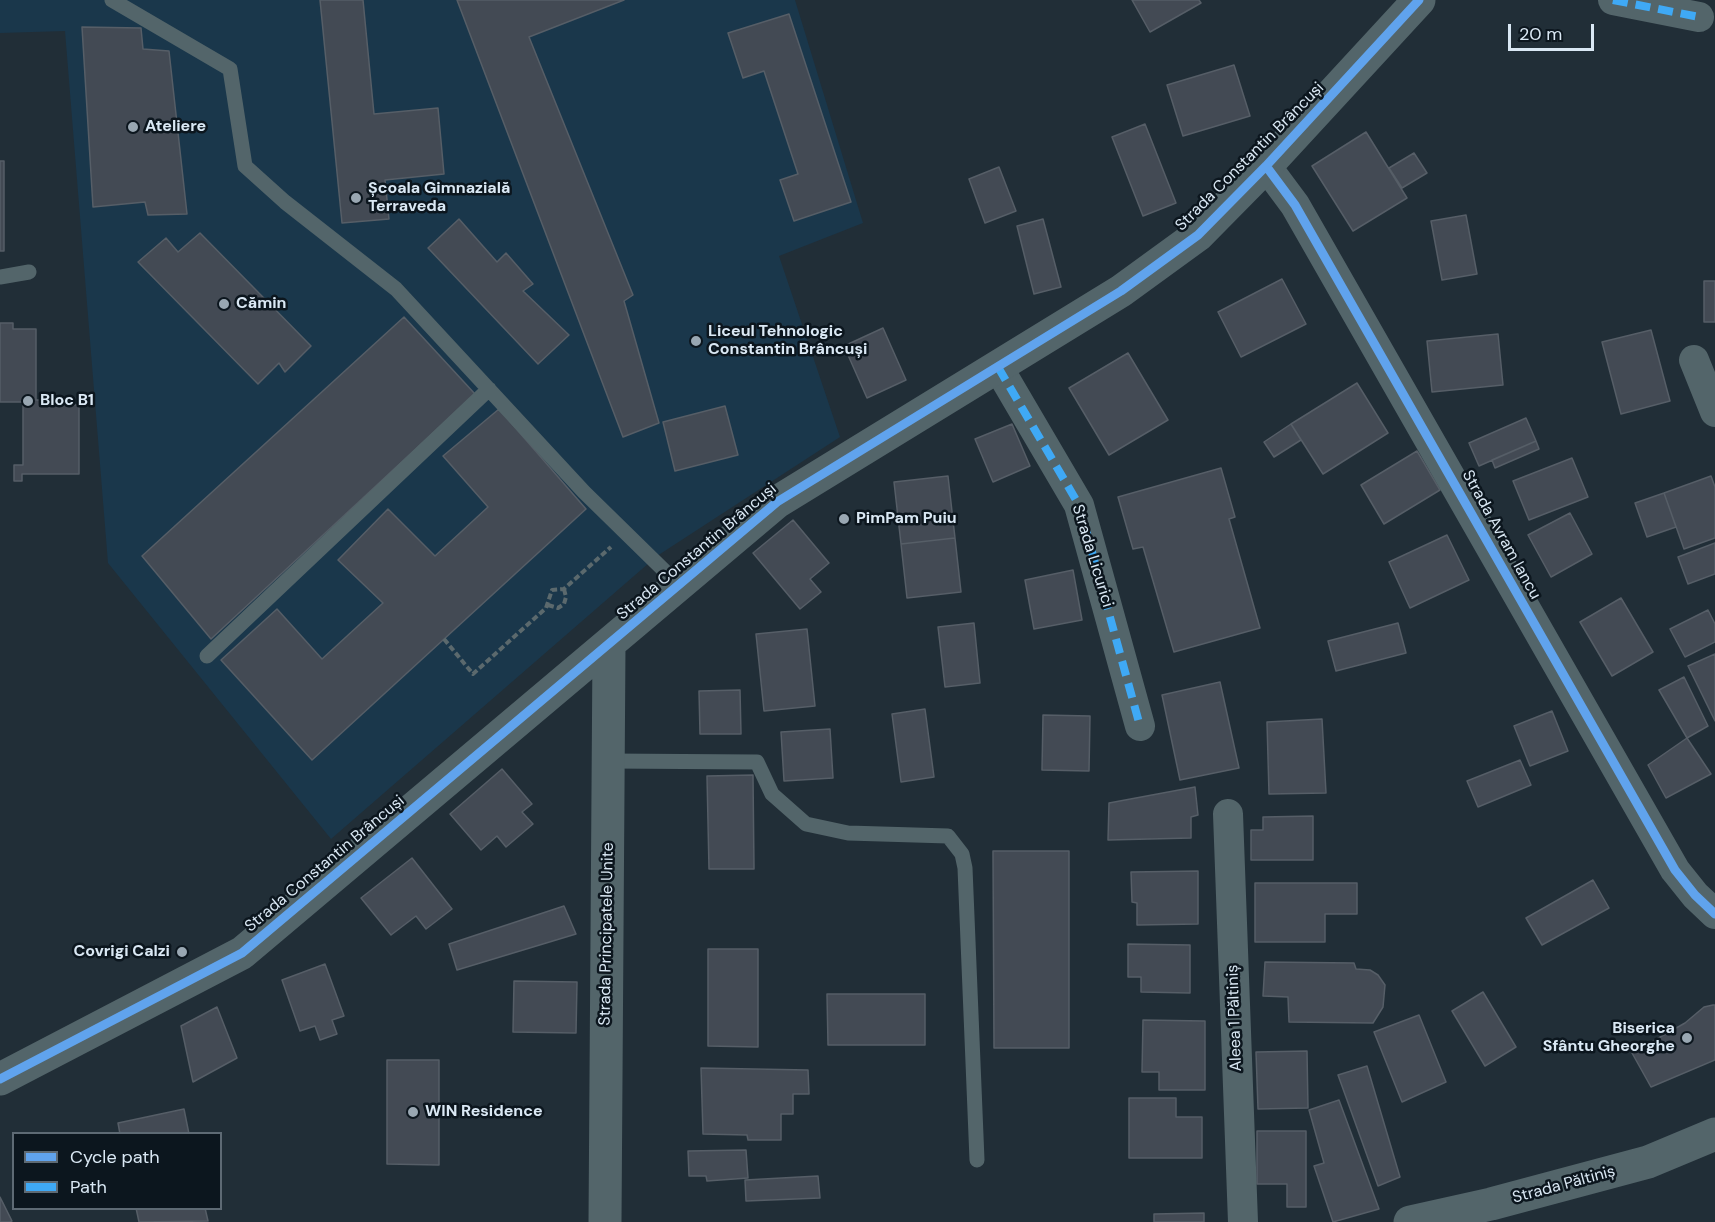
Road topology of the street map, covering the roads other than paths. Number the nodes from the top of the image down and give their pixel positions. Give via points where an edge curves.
1 (112, 0) edge
2 (1419, 0) edge
3 (1613, 0) edge
4 (1699, 18) dead end
5 (1266, 166) junction
6 (29, 272) dead end
7 (0, 277) edge
8 (1694, 360) dead end
9 (998, 367) junction
10 (489, 389) junction
11 (1715, 412) edge
12 (679, 585) junction
13 (609, 646) junction
14 (207, 656) dead end
15 (1140, 726) dead end
16 (609, 760) junction
17 (1228, 814) dead end
18 (1715, 914) edge
19 (0, 1079) edge
20 (1715, 1134) edge
21 (977, 1160) dead end
22 (1494, 1213) edge
23 (605, 1222) edge
24 (1243, 1222) edge
25 (1410, 1222) edge

1 - 10 lane via 230,69 245,166 396,289
2 - 5 street, Strada Constantin Brâncuși
3 - 4 street
5 - 9 street, Strada Constantin Brâncuși via 1198,235 1121,291
5 - 18 street, Strada Avram Iancu via 1295,205 1675,870
6 - 7 lane
8 - 11 street
9 - 12 street, Strada Constantin Brâncuși via 777,502
9 - 15 street, Strada Licurici via 1079,505
10 - 12 lane via 584,492
10 - 14 lane
12 - 13 street, Strada Constantin Brâncuși
13 - 16 street, Strada Principatele Unite
13 - 19 street, Strada Constantin Brâncuși via 242,953
16 - 21 lane via 757,762 772,794 806,824 848,833 934,834 948,836 957,844 965,868
16 - 23 street, Strada Principatele Unite
17 - 24 street, Aleea 1 Păltiniș
20 - 22 street, Strada Păltiniș via 1648,1162
22 - 25 street, Strada Păltiniș

